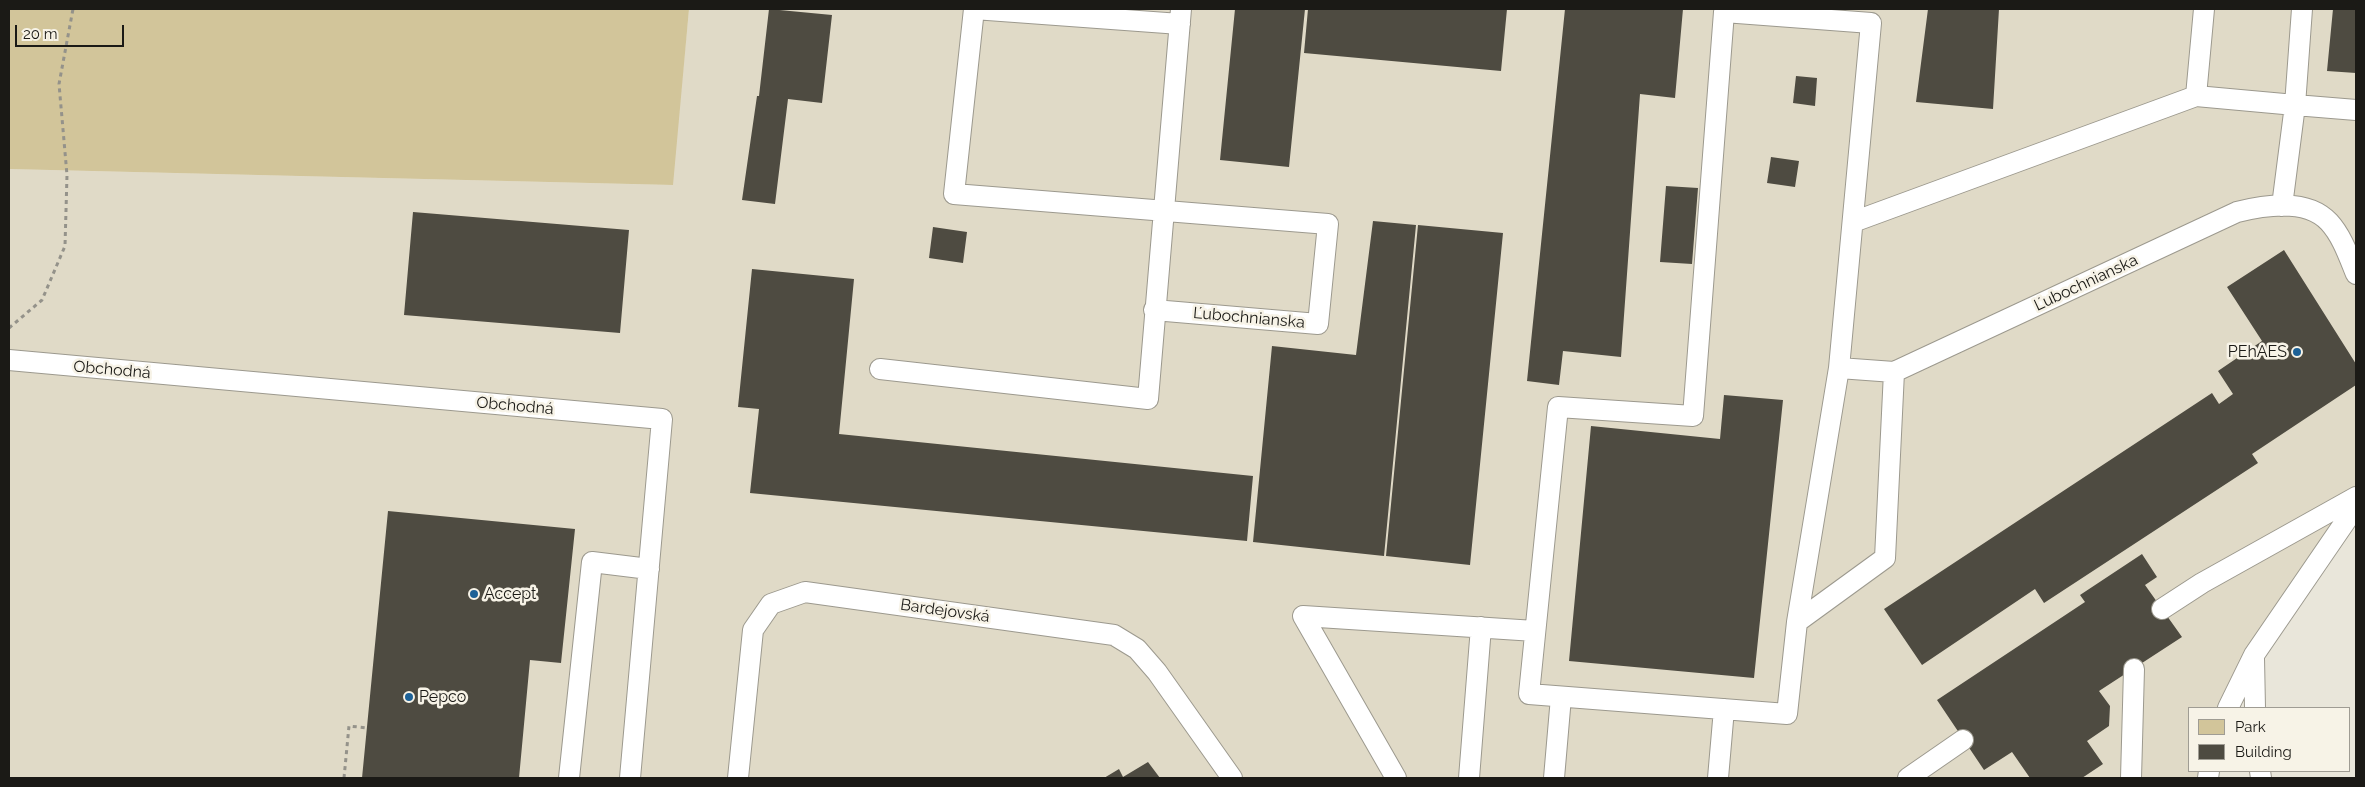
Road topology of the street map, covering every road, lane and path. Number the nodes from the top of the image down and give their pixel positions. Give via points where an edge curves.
1 (73, 9) edge
2 (974, 9) edge
3 (2204, 9) edge
4 (2302, 9) edge
5 (1180, 17) edge
6 (2196, 96) junction
7 (2295, 105) junction
8 (2356, 110) edge
9 (2282, 206) junction
10 (1163, 210) junction
11 (1852, 222) junction
12 (2356, 274) edge
13 (1154, 310) junction
14 (9, 328) edge
15 (9, 360) edge
16 (1839, 368) junction
17 (880, 369) dead end
18 (1894, 372) junction
19 (2356, 497) edge
20 (2356, 506) edge
21 (649, 568) junction
22 (2162, 609) dead end
23 (1797, 622) junction
24 (1481, 628) junction
25 (1535, 631) junction
26 (2254, 655) junction
27 (2134, 669) dead end
28 (1561, 697) junction
29 (2228, 707) edge
30 (2256, 707) edge
31 (1724, 709) junction
32 (367, 728) dead end
33 (1963, 740) dead end
34 (344, 778) edge
35 (569, 778) edge
36 (630, 778) edge
37 (738, 778) edge
38 (1232, 778) edge
39 (1396, 778) edge
40 (1469, 778) edge
41 (1554, 778) edge
42 (1718, 778) edge
43 (1908, 778) edge
44 (2131, 778) edge

1 - 14 path via 59,84 67,175 65,246 42,300
2 - 5 lane, Ľubochnianska
2 - 10 lane, Ľubochnianska via 954,194
3 - 6 lane
4 - 7 lane
5 - 10 lane, Ľubochnianska
6 - 7 lane
6 - 11 lane
7 - 8 lane
7 - 9 lane
9 - 12 lane, Ľubochnianska via 2316,212 2329,222
9 - 18 lane, Ľubochnianska via 2267,205 2237,212
10 - 13 lane, Ľubochnianska
10 - 13 lane, Ľubochnianska via 1328,224 1318,324
11 - 16 lane
11 - 25 lane via 1871,23 1724,12 1693,416 1558,407
13 - 17 lane, Ľubochnianska via 1148,398
15 - 21 lane, Obchodná via 662,419
16 - 18 lane
16 - 23 lane
18 - 23 lane via 1885,558
19 - 22 lane via 2202,583
20 - 26 lane
21 - 35 lane via 592,562
21 - 36 lane, Obchodná
23 - 31 lane via 1788,714
24 - 25 lane
24 - 39 lane via 1303,616
24 - 40 lane
25 - 28 lane via 1529,694
26 - 29 lane
26 - 30 lane
27 - 44 lane
28 - 31 lane
28 - 41 lane
31 - 42 lane
32 - 34 path via 349,726
33 - 43 lane
37 - 38 lane, Bardejovská via 753,630 771,604 805,592 1114,635 1137,649 1157,672

